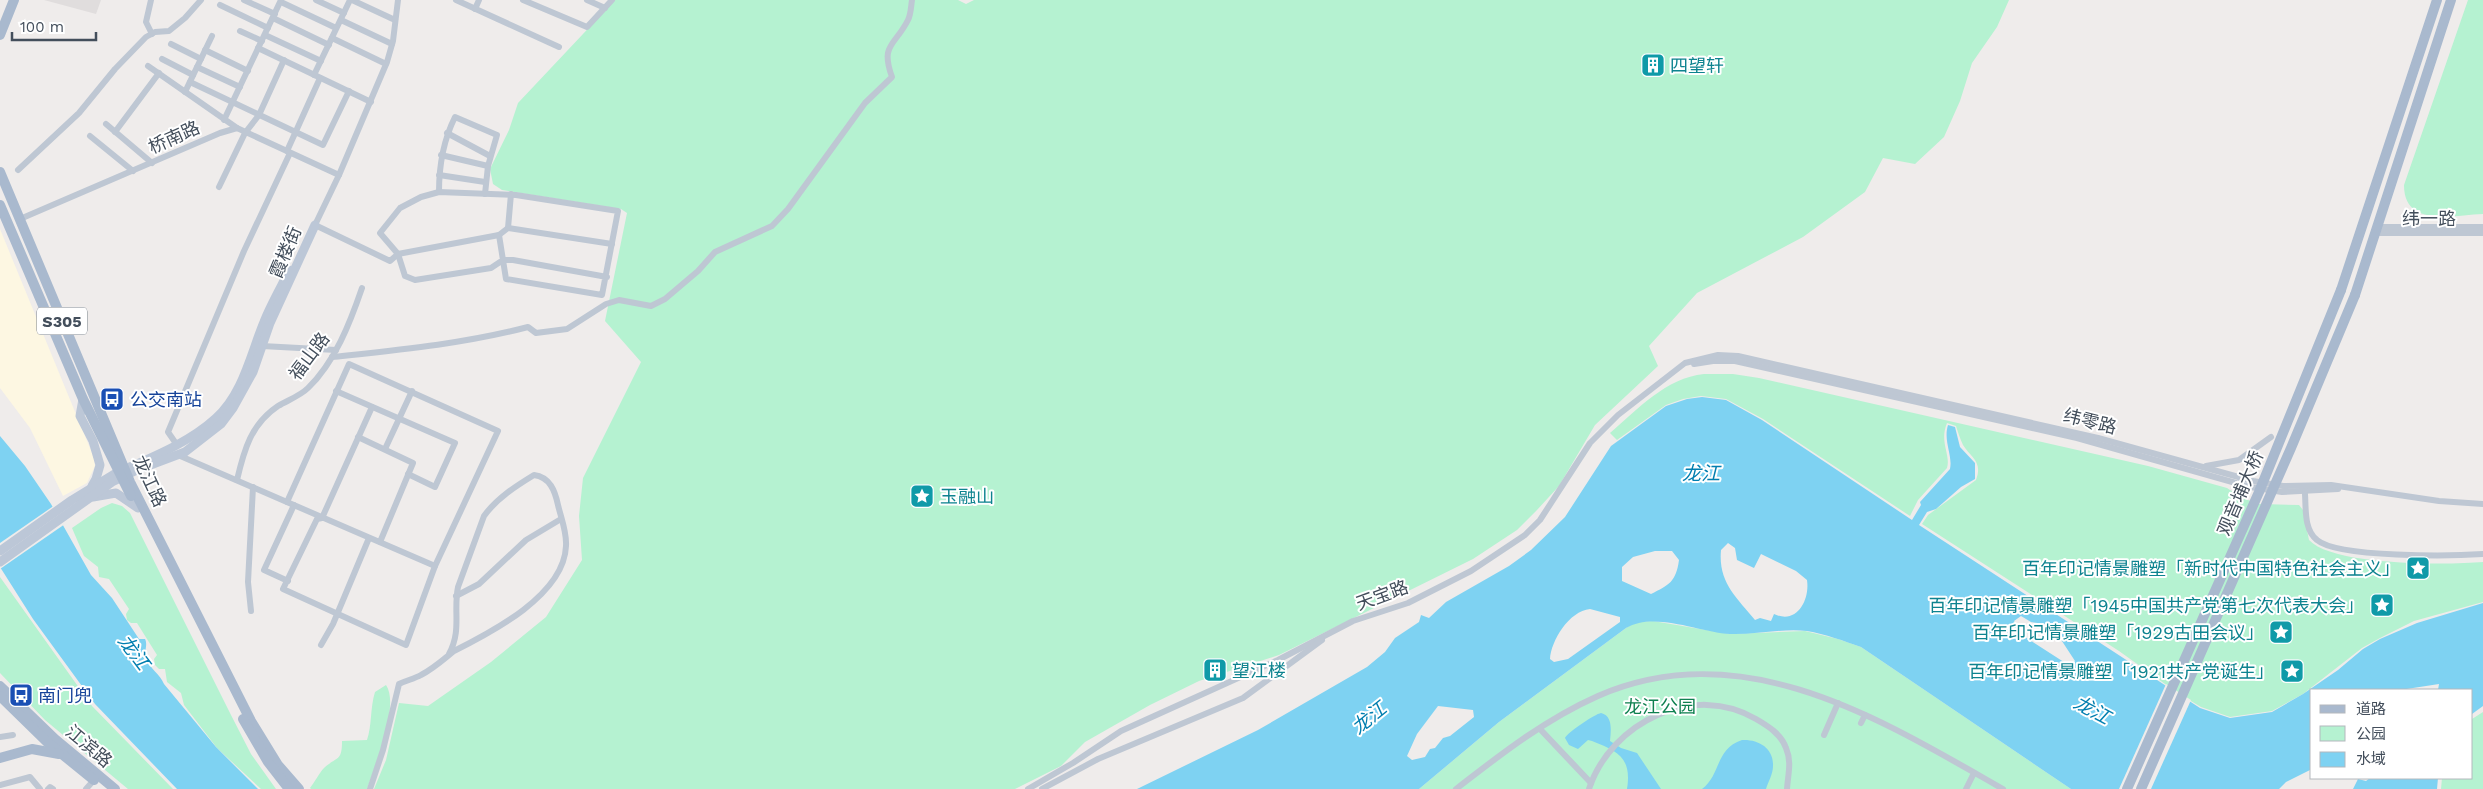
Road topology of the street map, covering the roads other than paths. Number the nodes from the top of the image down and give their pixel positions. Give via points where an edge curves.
1 (7, 0) edge
2 (14, 0) edge
3 (151, 0) edge
4 (201, 0) edge
5 (244, 0) edge
6 (316, 0) edge
7 (351, 0) edge
8 (398, 0) edge
9 (456, 0) edge
10 (479, 0) edge
11 (523, 0) edge
12 (587, 0) edge
13 (612, 0) edge
14 (912, 0) edge
15 (2452, 0) edge
16 (281, 1) edge
17 (2435, 3) edge
18 (220, 5) dead end
19 (605, 8) junction
20 (476, 9) junction
21 (274, 16) junction
22 (342, 16) junction
23 (395, 20) junction
24 (1, 22) edge
25 (336, 28) junction
26 (240, 31) dead end
27 (152, 34) junction
28 (0, 35) edge
29 (265, 35) junction
30 (212, 36) dead end
31 (330, 41) junction
32 (171, 44) dead end
33 (392, 44) junction
34 (559, 47) dead end
35 (258, 48) junction
36 (205, 50) junction
37 (201, 59) junction
38 (162, 60) dead end
39 (284, 60) junction
40 (321, 61) junction
41 (386, 64) junction
42 (148, 66) dead end
43 (197, 67) junction
44 (248, 71) junction
45 (159, 73) junction
46 (193, 75) junction
47 (317, 76) junction
48 (190, 82) junction
49 (240, 87) junction
50 (349, 91) junction
51 (185, 92) junction
52 (233, 102) junction
53 (371, 102) junction
54 (259, 115) junction
55 (224, 120) junction
56 (106, 124) dead end
57 (237, 128) junction
58 (115, 132) junction
59 (295, 132) junction
60 (245, 133) junction
61 (447, 133) junction
62 (90, 136) dead end
63 (288, 152) junction
64 (441, 155) junction
65 (490, 156) junction
66 (152, 163) junction
67 (488, 166) junction
68 (18, 170) dead end
69 (0, 172) edge
70 (133, 172) junction
71 (339, 175) junction
72 (439, 175) junction
73 (485, 182) junction
74 (219, 187) dead end
75 (439, 192) junction
76 (486, 194) junction
77 (511, 194) junction
78 (0, 205) edge
79 (20, 219) junction
80 (315, 226) junction
81 (2483, 227) edge
82 (508, 228) junction
83 (2376, 230) junction
84 (2483, 233) edge
85 (499, 236) junction
86 (612, 244) junction
87 (398, 254) junction
88 (503, 260) junction
89 (607, 277) junction
90 (362, 288) dead end
91 (262, 346) junction
92 (336, 350) junction
93 (332, 357) junction
94 (1692, 362) junction
95 (336, 391) junction
96 (412, 391) junction
97 (84, 399) junction
98 (372, 407) junction
99 (400, 420) junction
100 (358, 437) junction
101 (2271, 437) dead end
102 (177, 445) junction
103 (385, 450) junction
104 (178, 455) junction
105 (2203, 467) junction
106 (122, 473) junction
107 (408, 474) junction
108 (237, 480) junction
109 (253, 487) junction
110 (90, 493) junction
111 (2305, 494) dead end
112 (286, 502) junction
113 (2483, 504) edge
114 (294, 506) junction
115 (69, 508) junction
116 (138, 508) junction
117 (2483, 508) edge
118 (322, 518) junction
119 (562, 519) junction
120 (369, 538) junction
121 (380, 542) junction
122 (0, 551) edge
123 (2483, 554) edge
124 (0, 562) edge
125 (435, 566) junction
126 (288, 581) junction
127 (456, 596) junction
128 (251, 611) dead end
129 (337, 614) junction
130 (322, 645) dead end
131 (449, 654) junction
132 (0, 686) edge
133 (0, 696) edge
134 (1838, 703) junction
135 (1865, 715) junction
136 (1861, 723) dead end
137 (1540, 729) junction
138 (13, 734) dead end
139 (1824, 735) dead end
140 (0, 737) edge
141 (62, 755) junction
142 (0, 758) edge
143 (1974, 773) junction
144 (94, 780) junction
145 (0, 785) edge
146 (1590, 786) edge
147 (40, 789) edge
148 (48, 789) edge
149 (53, 789) edge
150 (86, 789) edge
151 (104, 789) edge
152 (115, 789) edge
153 (289, 789) edge
154 (299, 789) edge
155 (370, 789) edge
156 (1028, 789) edge
157 (1042, 789) edge
158 (1456, 789) edge
159 (1787, 789) edge
160 (1966, 789) edge
161 (2003, 789) edge
162 (2127, 789) edge
163 (2141, 789) edge

1 - 24 main road
2 - 24 main road
3 - 27 street via 146,22
4 - 27 street via 169,30
5 - 21 street
6 - 22 street
7 - 22 street
7 - 23 street
8 - 23 street
9 - 20 street
10 - 20 street
11 - 19 street via 587,27
12 - 19 street
13 - 19 street
14 - 93 street via 909,19 889,48 885,60 892,77 865,103 788,209 769,228 715,252 665,299 651,306 619,300 606,304 567,329 536,333 528,327 449,344
15 - 83 main road, 观音埔大桥
16 - 21 street
16 - 25 street
17 - 162 main road, 观音埔大桥, bridge via 2341,290 2259,492
18 - 29 street
20 - 34 street
21 - 29 street
21 - 31 street
22 - 25 street
22 - 33 street
23 - 33 street
24 - 28 main road
25 - 31 street
26 - 29 street
27 - 68 street via 115,68 79,113
29 - 35 street
29 - 40 street
30 - 36 street
31 - 40 street
31 - 41 street
32 - 37 street
33 - 41 street
35 - 39 street
35 - 44 street
36 - 37 street
36 - 44 street
37 - 43 street
38 - 46 street
39 - 47 street
39 - 54 street
40 - 47 street
41 - 53 street
42 - 45 street
43 - 46 street
43 - 49 street
44 - 49 street
45 - 51 street
45 - 58 street
46 - 48 street
47 - 50 street
47 - 59 street
48 - 51 street
48 - 52 street
49 - 52 street
50 - 53 street
50 - 59 street via 324,145
51 - 55 street
52 - 54 street
52 - 55 street
53 - 71 street
54 - 59 street
54 - 60 street
55 - 57 street
56 - 58 street
57 - 60 street
57 - 66 street, 桥南路
58 - 66 street
59 - 63 street
60 - 63 street
60 - 74 street
61 - 64 street
61 - 65 street
61 - 65 street via 455,117 497,135
62 - 70 street
63 - 71 street
63 - 102 street via 168,432
64 - 67 street
64 - 72 street
65 - 67 street
66 - 70 street, 桥南路
67 - 73 street
69 - 79 main road, 龙江路 / S305
70 - 79 street, 桥南路
71 - 80 street
72 - 73 street
72 - 75 street
73 - 76 street
75 - 76 street
75 - 87 street via 400,208 380,232
76 - 77 street
77 - 82 street
77 - 86 street via 618,211
78 - 97 main road, 龙江路 / S305
79 - 106 main road, 龙江路 / S305
80 - 87 street via 390,261
80 - 91 street, 霞楼街
80 - 102 street, 霞楼街 via 307,235 264,322 248,365 229,402 217,417
81 - 83 street, 纬一路
82 - 85 street
82 - 86 street
83 - 84 street, 纬一路
83 - 163 main road, 观音埔大桥, bridge via 2355,294 2291,448
85 - 87 street
85 - 88 street
86 - 89 street
87 - 88 street via 405,276 415,280 491,268
88 - 89 street
88 - 89 street via 506,279 602,296
90 - 92 street, 福山路
91 - 92 street
91 - 104 street, 霞楼街 via 243,391 222,424
92 - 93 street, 福山路
93 - 108 street, 福山路 via 306,390 278,406 256,426 243,454
94 - 105 street, 纬零路 via 1718,355 1738,356 2098,438
94 - 117 street, 纬零路 via 1735,361 2077,438 2250,487 2282,492 2359,491
94 - 156 street, 天宝路 via 1672,372 1607,426 1590,443 1540,520 1525,535 1471,571 1408,603 1353,621 1278,660 1121,731
94 - 157 street, 天宝路 via 1608,429 1593,445 1543,523 1497,558 1409,606 1322,640 1236,702 1098,759
95 - 96 street via 349,364
95 - 98 street
95 - 112 street
96 - 99 street
96 - 125 street via 498,430
97 - 106 main road, 龙江路 / S305
97 - 110 street via 80,416 93,441 100,465
98 - 99 street
98 - 100 street
99 - 103 street
99 - 107 street via 455,443 436,487
100 - 103 street
100 - 118 street
101 - 105 street via 2239,460
102 - 106 street, 霞楼街
103 - 107 street via 413,463
104 - 106 street, 霞楼街
104 - 108 street
105 - 113 street, 纬零路 via 2229,476 2283,486 2331,485
106 - 110 street
106 - 116 main road, 龙江路
106 - 154 main road, 龙江路 via 251,721 278,765
107 - 121 street
108 - 109 street
109 - 112 street
109 - 128 street via 248,582
110 - 115 street
110 - 116 street via 116,493
111 - 123 street via 2307,523 2317,541 2324,544 2391,554
112 - 114 street
114 - 118 street
114 - 126 street via 264,570
115 - 122 street
115 - 124 street
116 - 153 main road, 龙江路 via 246,726
118 - 120 street
118 - 126 street via 317,519
119 - 127 street via 526,540 479,584
119 - 127 street via 554,490 547,479 534,475 523,482 491,506 484,516
119 - 131 street via 566,548 558,570 541,595 514,618
120 - 121 street
120 - 129 street
121 - 125 street
125 - 129 street via 406,645
126 - 129 street via 283,589
127 - 131 street via 458,620
129 - 130 street
131 - 155 street via 421,675 399,684
132 - 152 main road, 江滨路 via 55,739
133 - 141 main road, 江滨路
134 - 135 street
134 - 137 street via 1806,690 1762,679 1718,676 1666,678 1636,683 1600,696
134 - 139 street
135 - 136 street
135 - 143 street
137 - 146 street
137 - 158 street via 1510,747
138 - 140 street
141 - 142 main road via 32,749
141 - 144 main road, 江滨路
143 - 160 street
143 - 161 street
144 - 150 street
144 - 151 main road, 江滨路
145 - 147 street via 30,776
146 - 159 street via 1606,757 1641,723 1677,708 1704,704 1724,706 1752,716 1782,739 1790,762
148 - 149 street

